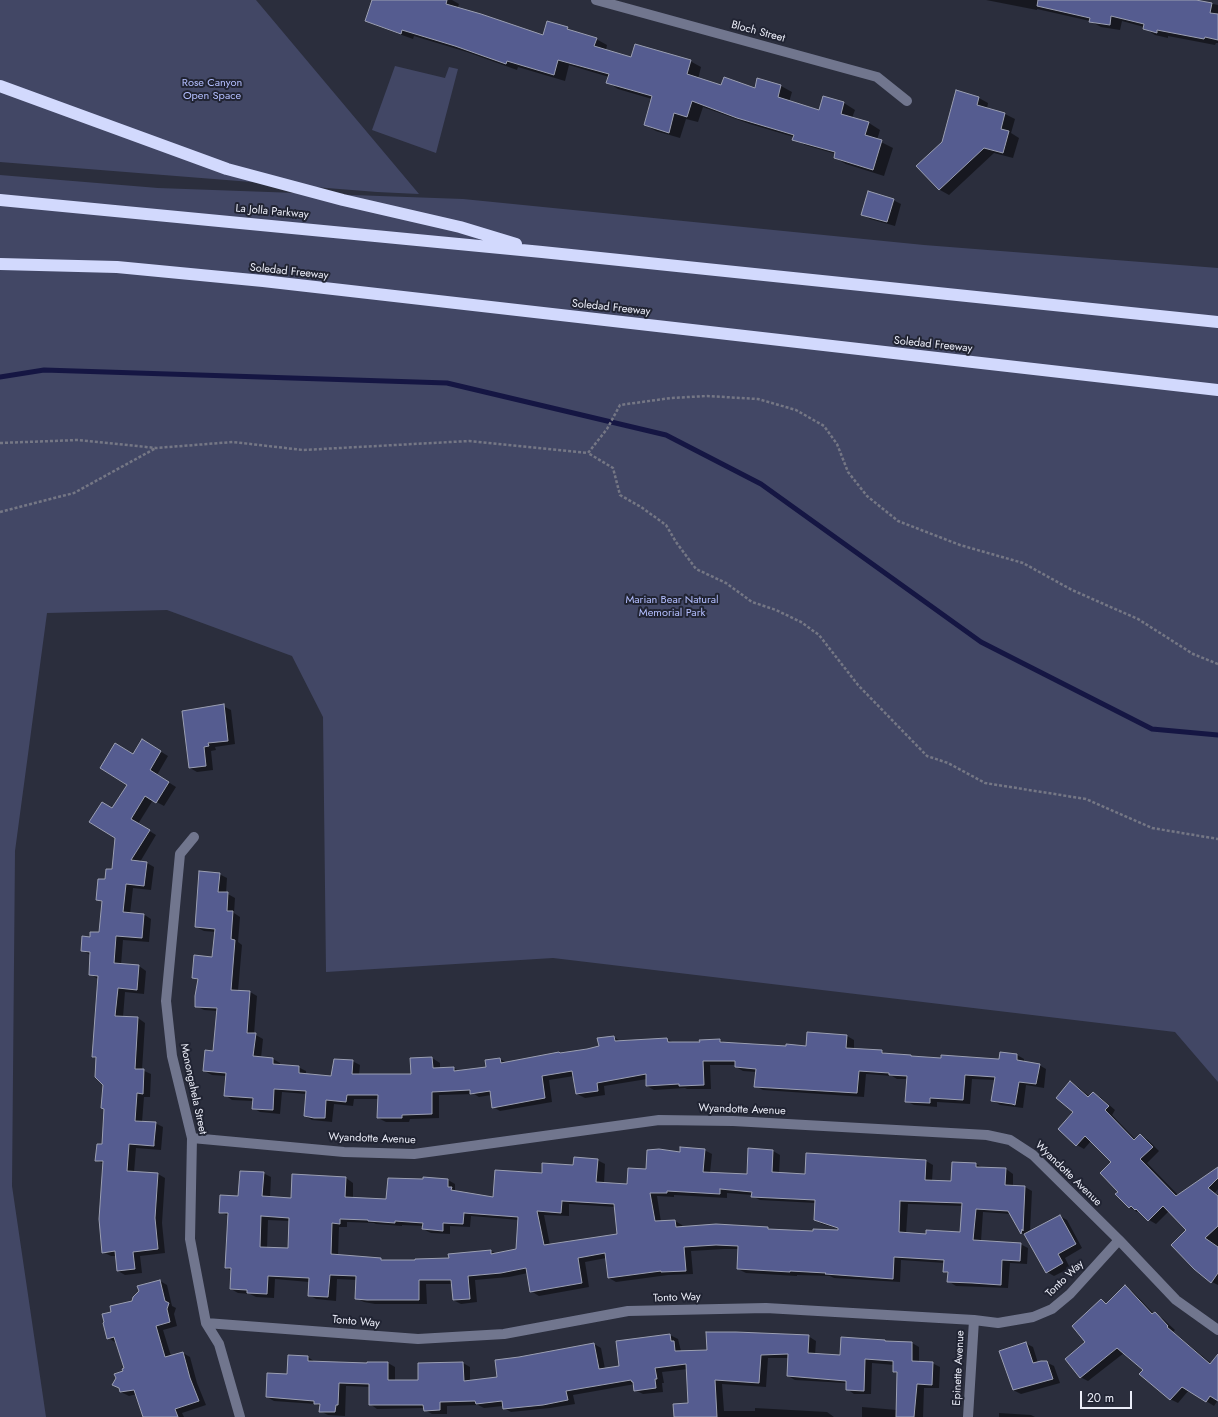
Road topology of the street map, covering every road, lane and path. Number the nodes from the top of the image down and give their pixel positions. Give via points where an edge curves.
1 (596, 0) edge
2 (0, 78) edge
3 (0, 86) edge
4 (907, 100) dead end
5 (51, 105) junction
6 (0, 200) edge
7 (542, 252) junction
8 (0, 264) edge
9 (1218, 322) edge
10 (1218, 390) edge
11 (0, 443) edge
12 (156, 448) junction
13 (588, 453) junction
14 (0, 512) edge
15 (1218, 664) edge
16 (194, 837) dead end
17 (1218, 839) edge
18 (192, 1138) junction
19 (1119, 1240) junction
20 (974, 1320) junction
21 (206, 1323) junction
22 (1218, 1330) edge
23 (240, 1417) edge
24 (968, 1417) edge

1 - 4 street, Bloch Street via 878,77
2 - 5 highway
3 - 5 highway
5 - 7 highway via 227,169 343,200 460,227
6 - 7 highway, La Jolla Parkway
7 - 9 highway
8 - 10 highway, Soledad Freeway via 117,267 255,281
11 - 12 path via 78,440
12 - 13 path via 233,442 303,450 469,441
12 - 14 path via 74,493
13 - 15 path via 607,429 620,405 707,396 758,399 796,410 824,426 837,444 848,472 867,496 898,521 960,545 1023,563 1072,590 1138,620 1193,654
13 - 17 path via 613,468 620,495 666,525 696,569 726,583 752,602 801,622 819,635 858,685 927,756 948,763 986,784 1086,799 1152,828
16 - 18 street, Monongahela Street via 180,854 166,1002 172,1056
18 - 19 street, Wyandotte Avenue via 344,1152 414,1154 659,1120 733,1121 987,1135 1010,1140 1033,1154
18 - 21 street, Monongahela Street via 190,1239
19 - 20 street, Tonto Way via 1070,1294 1052,1309 1033,1317 998,1323
19 - 22 street, Wyandotte Avenue via 1176,1300
20 - 21 street, Tonto Way via 766,1308 628,1312 504,1334 418,1339
20 - 24 street, Epinette Avenue
21 - 23 street, Monongahela Street via 219,1344

